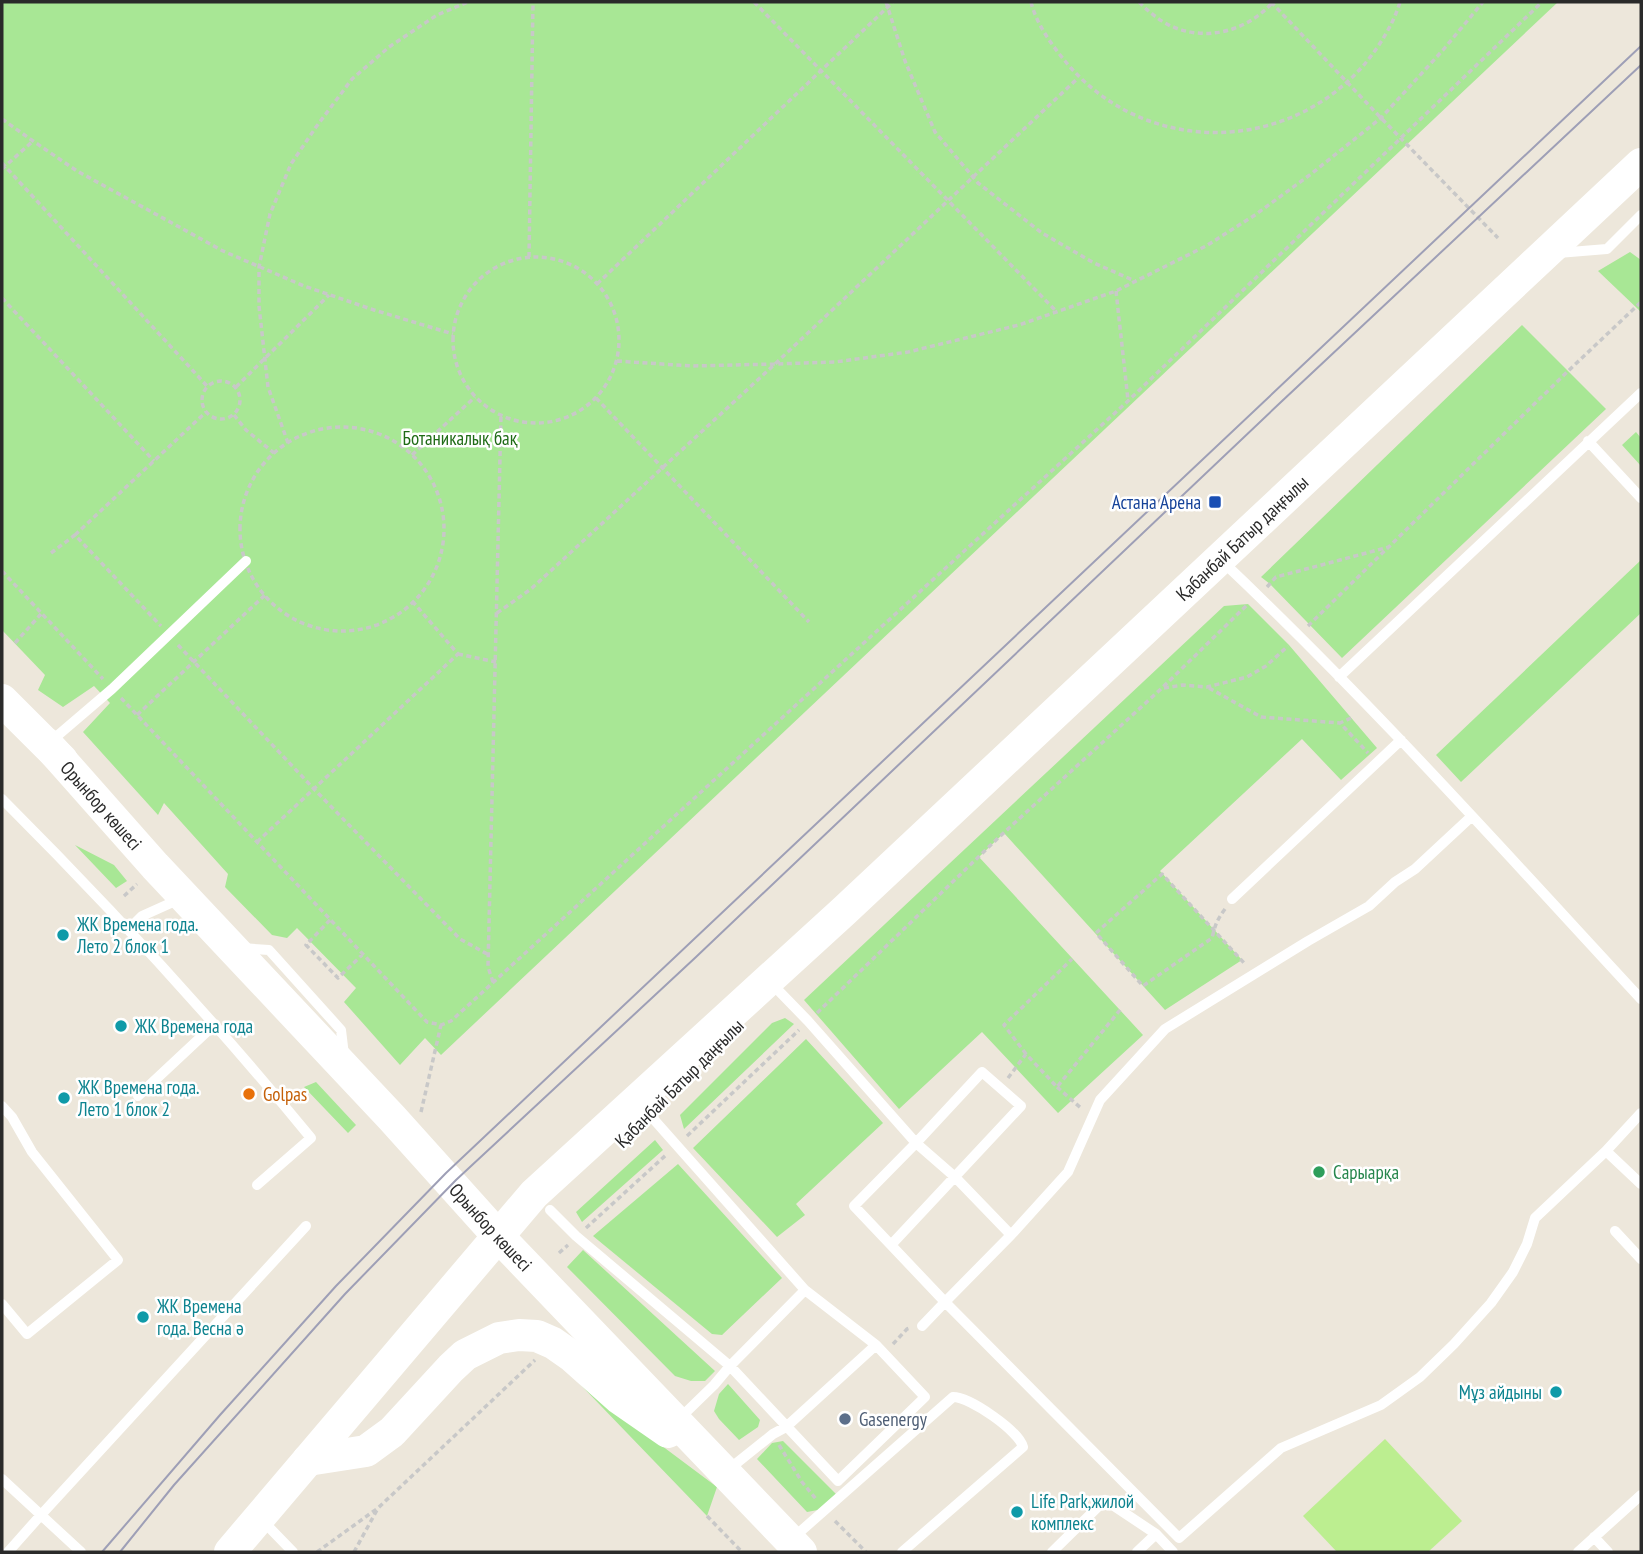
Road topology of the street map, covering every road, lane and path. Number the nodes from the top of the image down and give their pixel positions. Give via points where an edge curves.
1 (468, 2) edge
2 (533, 2) edge
3 (754, 2) edge
4 (886, 2) edge
5 (894, 2) edge
6 (1031, 2) edge
7 (1139, 2) edge
8 (1272, 2) edge
9 (1400, 2) edge
10 (1483, 2) edge
11 (1542, 2) edge
12 (887, 8) junction
13 (821, 71) junction
14 (1078, 78) junction
15 (1348, 83) junction
16 (2, 118) edge
17 (1381, 118) junction
18 (1401, 138) junction
19 (33, 141) junction
20 (1641, 164) edge
21 (3, 166) edge
22 (973, 176) junction
23 (948, 201) junction
24 (1641, 215) edge
25 (1498, 238) dead end
26 (1545, 255) junction
27 (529, 257) junction
28 (259, 267) junction
29 (1135, 281) junction
30 (597, 284) junction
31 (1116, 291) junction
32 (329, 294) junction
33 (2, 298) edge
34 (1641, 302) edge
35 (1056, 312) junction
36 (453, 334) junction
37 (265, 358) junction
38 (617, 361) junction
39 (775, 364) junction
40 (207, 386) junction
41 (236, 387) junction
42 (1641, 393) edge
43 (475, 396) junction
44 (596, 398) junction
45 (1129, 401) junction
46 (206, 412) junction
47 (234, 415) junction
48 (501, 415) junction
49 (1588, 441) junction
50 (288, 443) junction
51 (274, 453) junction
52 (412, 455) junction
53 (154, 461) junction
54 (662, 468) junction
55 (1641, 498) edge
56 (75, 535) junction
57 (51, 553) dead end
58 (1220, 559) junction
59 (246, 561) junction
60 (2, 571) edge
61 (265, 595) junction
62 (1258, 595) junction
63 (413, 602) junction
64 (42, 613) junction
65 (497, 613) junction
66 (808, 622) dead end
67 (169, 635) junction
68 (15, 643) dead end
69 (458, 654) junction
70 (194, 662) junction
71 (496, 662) junction
72 (1339, 677) junction
73 (1208, 687) dead end
74 (112, 689) junction
75 (2, 700) edge
76 (137, 715) junction
77 (1351, 718) dead end
78 (1340, 723) junction
79 (1401, 740) junction
80 (47, 744) junction
81 (1377, 762) junction
82 (314, 789) junction
83 (2, 799) edge
84 (1472, 816) junction
85 (108, 831) dead end
86 (257, 842) junction
87 (142, 851) junction
88 (137, 884) dead end
89 (124, 896) dead end
90 (185, 896) junction
91 (1232, 899) joint
92 (844, 911) junction
93 (330, 920) junction
94 (1214, 929) junction
95 (128, 930) junction
96 (362, 955) junction
97 (489, 955) junction
98 (1072, 959) dead end
99 (1254, 974) junction
100 (494, 983) junction
101 (775, 987) junction
102 (1641, 999) edge
103 (1120, 1010) dead end
104 (808, 1021) junction
105 (215, 1024) junction
106 (441, 1026) junction
107 (1026, 1054) junction
108 (1057, 1087) junction
109 (1000, 1088) junction
110 (138, 1096) dead end
111 (2, 1106) edge
112 (1641, 1113) edge
113 (649, 1114) junction
114 (1092, 1118) junction
115 (414, 1142) junction
116 (916, 1143) junction
117 (678, 1145) junction
118 (1606, 1150) junction
119 (955, 1177) junction
120 (1641, 1184) edge
121 (257, 1185) dead end
122 (550, 1210) junction
123 (306, 1226) dead end
124 (1615, 1231) dead end
125 (1011, 1235) junction
126 (576, 1236) junction
127 (499, 1237) junction
128 (891, 1245) junction
129 (559, 1253) dead end
130 (1641, 1259) edge
131 (805, 1290) junction
132 (945, 1302) junction
133 (2, 1304) edge
134 (922, 1326) joint
135 (880, 1349) junction
136 (538, 1358) dead end
137 (730, 1366) junction
138 (677, 1421) junction
139 (786, 1427) junction
140 (773, 1434) junction
141 (308, 1460) junction
142 (721, 1468) junction
143 (2, 1479) edge
144 (1641, 1495) edge
145 (378, 1508) junction
146 (825, 1510) junction
147 (40, 1516) junction
148 (707, 1516) dead end
149 (259, 1518) junction
150 (1156, 1534) junction
151 (1594, 1537) junction
152 (796, 1546) edge
153 (8, 1552) edge
154 (80, 1552) edge
155 (230, 1552) edge
156 (293, 1552) edge
157 (317, 1552) edge
158 (354, 1552) edge
159 (742, 1552) edge
160 (866, 1552) edge
161 (902, 1552) edge
162 (1052, 1552) edge
163 (1137, 1552) edge
164 (1173, 1552) edge
165 (1578, 1552) edge
166 (1608, 1552) edge

1 - 28 path via 437,15 352,79 291,164 270,214
2 - 27 path
3 - 13 path
4 - 12 path
5 - 12 path
6 - 14 path via 1051,45
7 - 8 path via 1166,24 1197,33 1245,25
8 - 15 path
9 - 15 path via 1375,51
10 - 17 path
11 - 18 path
12 - 13 path
12 - 22 path via 935,132
13 - 23 path
13 - 30 path
14 - 15 path via 1111,104 1149,122 1191,132 1233,133 1275,125 1313,108
14 - 22 path
15 - 17 path
16 - 19 path
17 - 18 path
17 - 29 path via 1255,215 1206,246
18 - 25 path
18 - 45 path
19 - 21 path
19 - 28 path via 77,171
20 - 26 main road, Қабанбай Батыр даңғылы
21 - 40 path
22 - 23 path
22 - 29 path via 1041,233
23 - 35 path
23 - 39 path
24 - 26 lane via 1607,249
26 - 58 main road, Қабанбай Батыр даңғылы
27 - 30 path via 564,262
27 - 36 path via 501,265 477,282 465,297
28 - 32 path
28 - 37 path
29 - 31 path
30 - 38 path via 618,326
31 - 35 path
31 - 45 path
32 - 36 path
32 - 37 path
33 - 53 path
34 - 62 path via 1389,547 1276,578
35 - 39 path via 908,352
36 - 43 path via 458,368
37 - 41 path
37 - 50 path via 268,387
38 - 39 path via 692,366
38 - 44 path
39 - 54 path
40 - 41 path via 218,380
40 - 46 path via 202,397
41 - 47 path via 241,398
42 - 49 lane
43 - 48 path
43 - 52 path
44 - 48 path via 572,415 548,422 524,422
44 - 54 path
45 - 100 path
46 - 47 path via 221,419
46 - 53 path
47 - 51 path
48 - 65 path
49 - 55 lane
49 - 72 lane
50 - 51 path
50 - 52 path via 318,430 352,428 384,437
51 - 59 path via 246,495 241,528
52 - 63 path via 439,497 444,530 438,563
53 - 56 path
54 - 65 path via 531,589
54 - 66 path
56 - 57 path
56 - 67 path
58 - 62 lane
58 - 92 main road, Қабанбай Батыр даңғылы
59 - 61 path
59 - 67 lane
60 - 64 path
61 - 63 path via 300,622 350,631 382,623
61 - 70 path
62 - 72 lane
62 - 104 path
63 - 69 path
64 - 68 path
64 - 74 path
65 - 71 path
67 - 70 path
67 - 74 lane
69 - 71 path
69 - 82 path
70 - 76 path
70 - 82 path
71 - 97 path
72 - 79 lane
73 - 78 path via 1261,718
74 - 76 path
74 - 80 lane
75 - 80 main road, Орынбор көшесі
76 - 86 path
77 - 78 path
78 - 81 path
79 - 81 lane
79 - 84 lane
80 - 87 main road, Орынбор көшесі
80 - 90 main road, Орынбор көшесі via 159,862
81 - 91 lane
82 - 86 path
82 - 97 path via 460,939
83 - 95 lane
84 - 99 lane via 1369,906
84 - 102 lane
85 - 87 lane
86 - 93 path
87 - 90 main road, Орынбор көшесі
88 - 89 path
90 - 95 lane via 142,916
90 - 115 main road, Орынбор көшесі
91 - 94 path
92 - 101 main road, Қабанбай Батыр даңғылы
92 - 127 main road, Қабанбай Батыр даңғылы via 534,1194
93 - 96 path
93 - 96 path via 306,945 338,978
94 - 94 path via 1162,874 1096,933 1143,986 1212,938
94 - 99 path
95 - 105 lane
96 - 106 path via 427,1022
97 - 100 path
98 - 107 path via 1004,1025
99 - 114 lane via 1165,1029 1100,1100
100 - 106 path
101 - 104 lane
101 - 113 main road, Қабанбай Батыр даңғылы
103 - 108 path
104 - 116 lane
104 - 117 path
105 - 110 lane
105 - 121 lane via 311,1138
106 - 115 path
107 - 108 path
107 - 109 path
108 - 114 path
109 - 116 lane via 982,1072
109 - 119 lane via 1021,1106
111 - 133 lane via 32,1152 118,1260 27,1334
112 - 118 lane
113 - 117 lane
113 - 122 main road, Қабанбай Батыр даңғылы
114 - 125 lane via 1068,1172
115 - 127 main road, Орынбор көшесі
116 - 119 lane
116 - 128 lane via 854,1206
117 - 126 path
117 - 131 lane
118 - 120 lane
118 - 132 lane via 1535,1218 1513,1272 1491,1303 1420,1377 1381,1405 1281,1448 1179,1538
119 - 125 lane
119 - 128 lane
122 - 126 lane
122 - 127 main road, Қабанбай Батыр даңғылы
123 - 147 lane
124 - 130 lane
125 - 132 lane
126 - 129 path
126 - 137 lane
127 - 138 main road, Орынбор көшесі
127 - 141 main road, Қабанбай Батыр даңғылы
128 - 132 lane
131 - 135 lane
131 - 137 lane
132 - 134 lane
134 - 135 path via 907,1329
135 - 139 lane
135 - 139 lane via 925,1396 838,1481
136 - 145 path
137 - 138 lane
137 - 139 lane
138 - 142 main road, Орынбор көшесі
139 - 140 lane
140 - 142 lane
140 - 146 path
141 - 142 main road via 366,1451 393,1432 465,1355 499,1338 519,1335 552,1343 630,1406
141 - 149 main road, Қабанбай Батыр даңғылы
142 - 152 main road, Орынбор көшесі
143 - 147 lane
144 - 151 lane
145 - 157 path
145 - 158 path
146 - 152 lane
146 - 160 path
146 - 161 lane via 953,1397 983,1409 1022,1441 1023,1447
147 - 153 lane
147 - 154 lane
148 - 159 path
149 - 155 main road, Қабанбай Батыр даңғылы
149 - 156 lane
150 - 162 lane via 1105,1500
150 - 163 lane
150 - 164 lane
151 - 165 lane
151 - 166 lane

